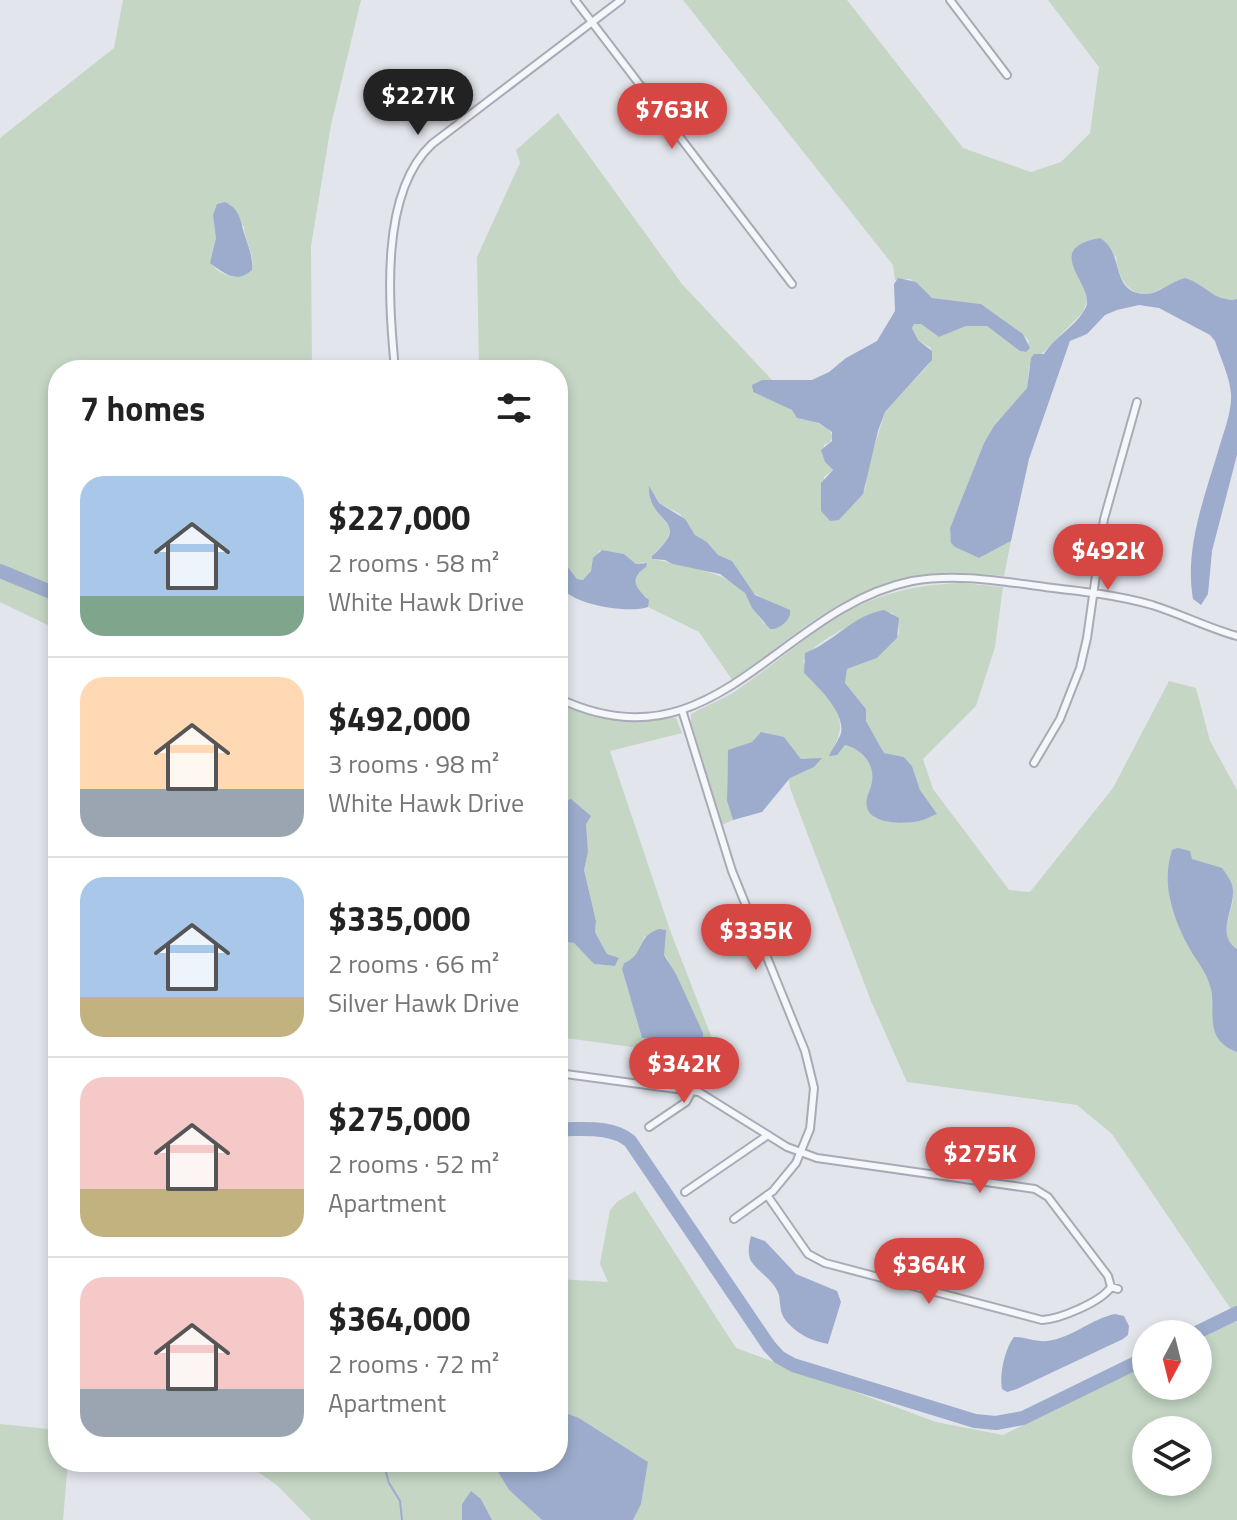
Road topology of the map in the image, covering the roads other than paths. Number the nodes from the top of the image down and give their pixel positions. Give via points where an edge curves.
1 (575, 0) edge
2 (621, 0) edge
3 (950, 0) edge
4 (592, 22) junction
5 (1007, 75) dead end
6 (792, 284) dead end
7 (394, 360) edge
8 (1137, 402) dead end
9 (1093, 593) junction
10 (1237, 636) edge
11 (568, 702) edge
12 (682, 710) junction
13 (1034, 763) dead end
14 (568, 1074) edge
15 (692, 1091) junction
16 (649, 1127) dead end
17 (768, 1135) junction
18 (801, 1153) junction
19 (685, 1192) dead end
20 (767, 1195) junction
21 (734, 1219) dead end

1 - 4 street
2 - 4 street
3 - 5 street
4 - 6 street
4 - 7 street via 432,144 411,172 398,205 393,250
8 - 9 street via 1106,509
9 - 10 street via 1156,606
9 - 12 street via 969,578 900,584 843,606 732,687
9 - 13 street via 1077,679
11 - 12 street via 619,715
12 - 18 street via 732,871 810,1065 815,1100
14 - 15 street
15 - 16 street via 686,1102
15 - 17 street
17 - 18 street
17 - 19 street
18 - 20 street
18 - 20 street via 1035,1189 1048,1197 1114,1288 1063,1316 1042,1320 825,1263 808,1254
20 - 21 street

